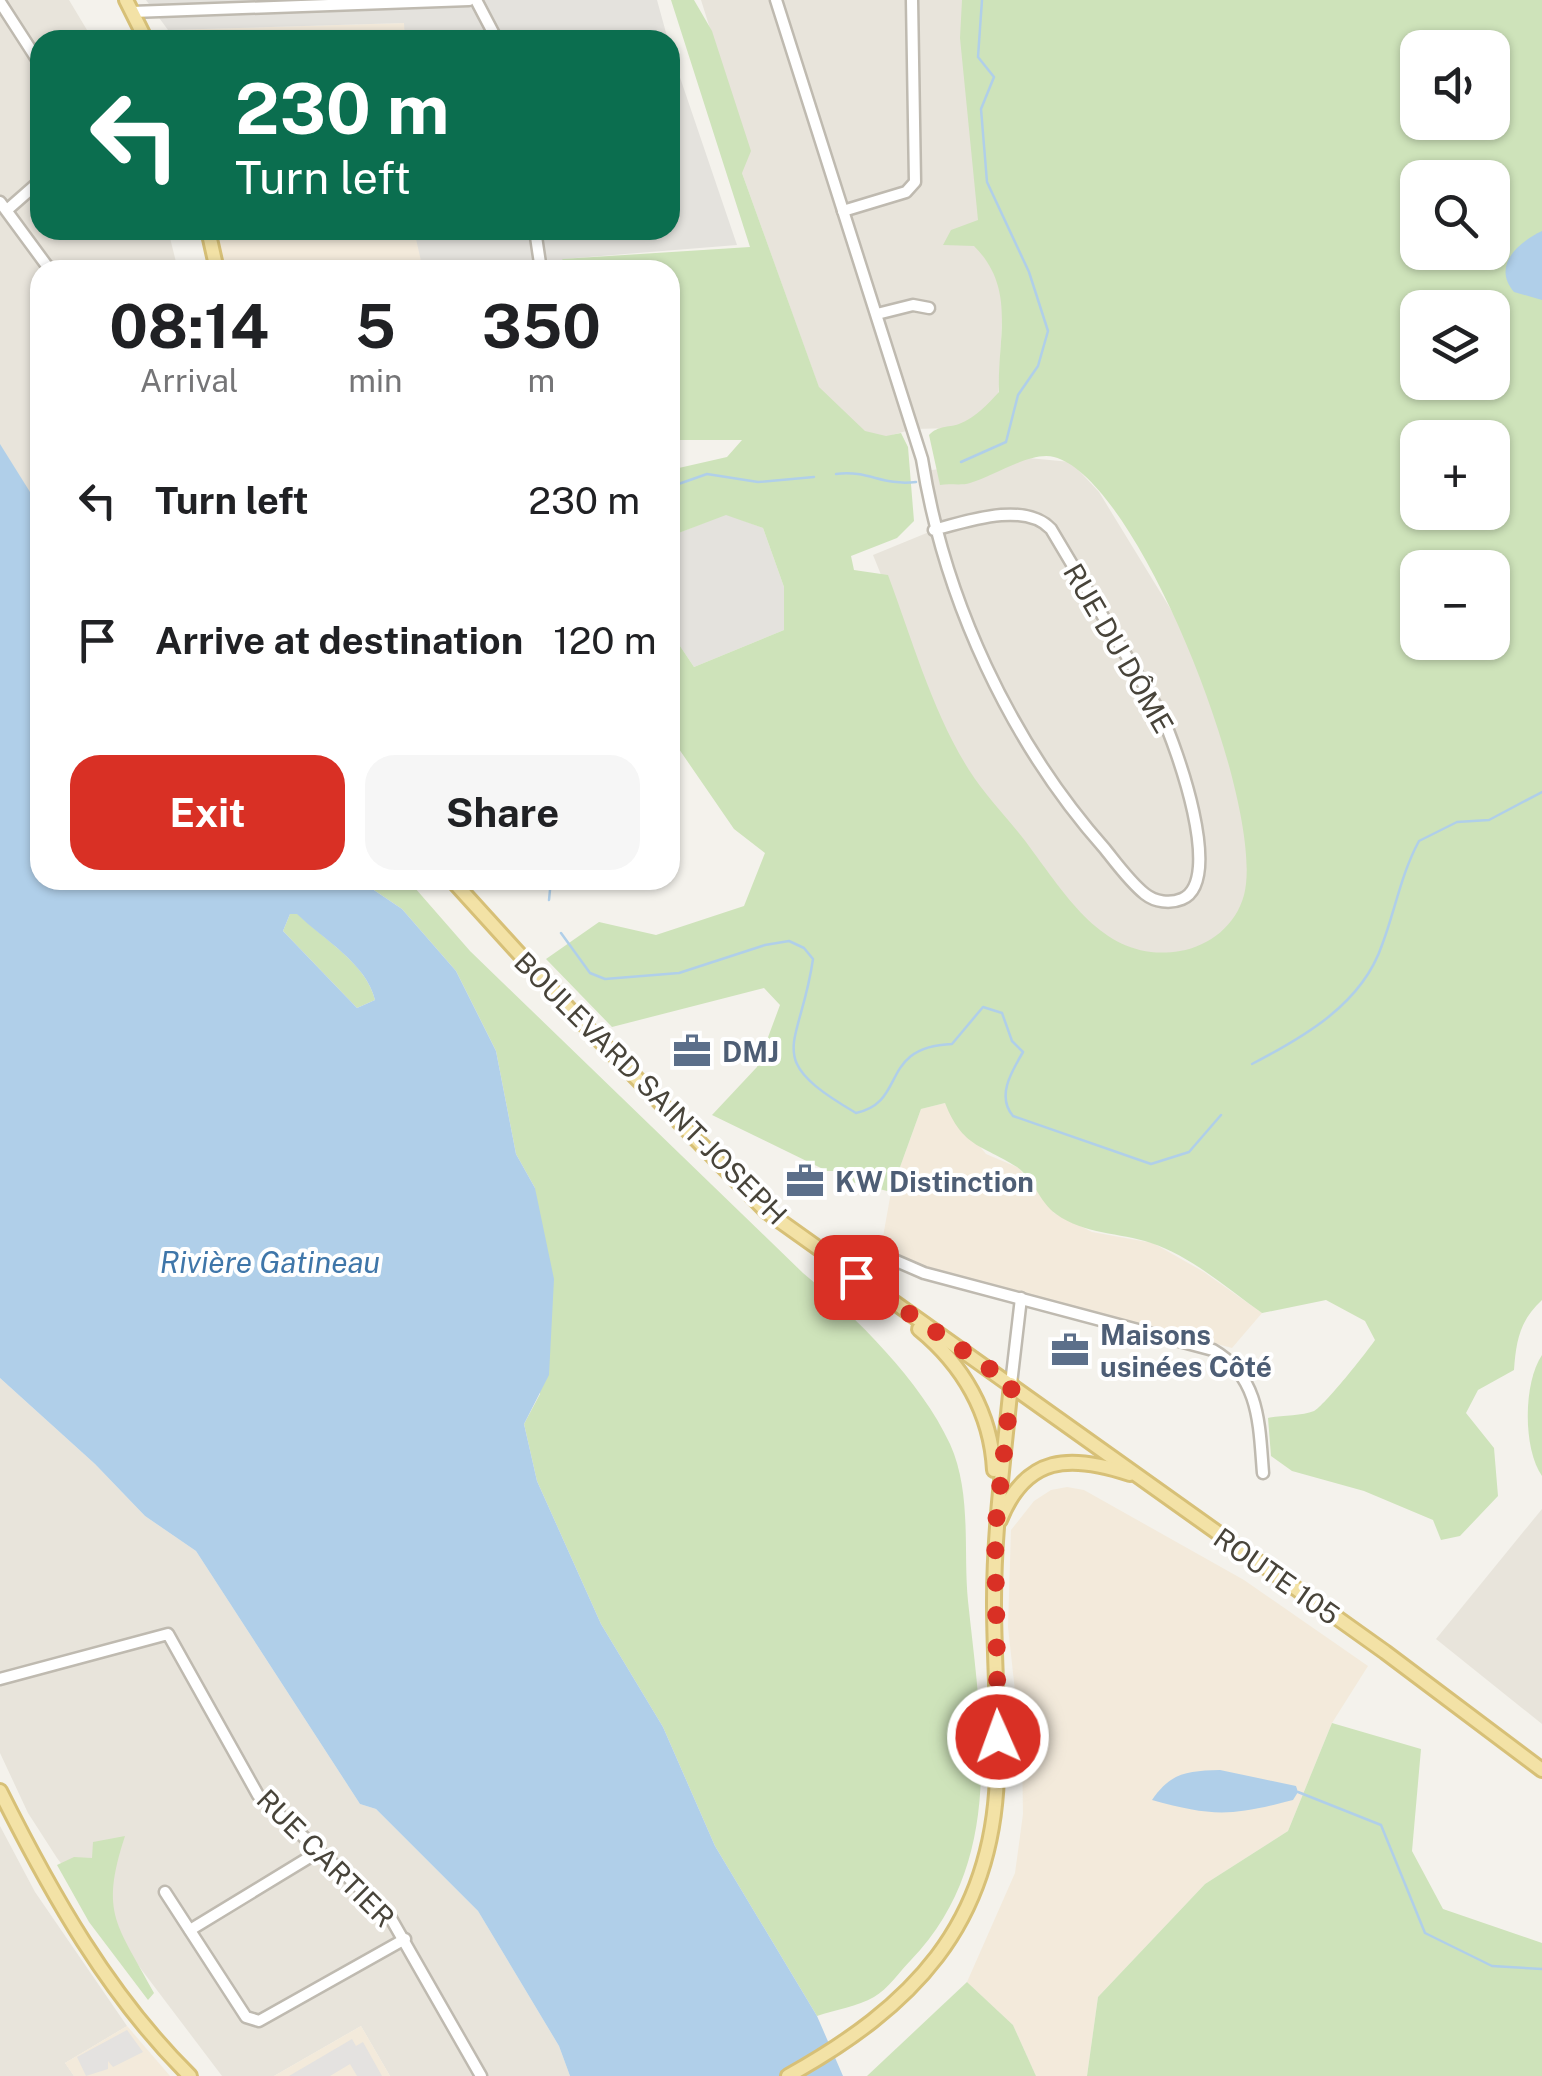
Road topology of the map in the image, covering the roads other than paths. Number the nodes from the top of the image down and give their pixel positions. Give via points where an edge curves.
1 (472, 0) edge
2 (776, 0) edge
3 (912, 0) edge
4 (0, 2) edge
5 (129, 6) edge
6 (141, 30) edge
7 (491, 30) edge
8 (30, 48) edge
9 (30, 187) edge
10 (4, 206) edge
11 (844, 211) junction
12 (43, 260) edge
13 (929, 308) dead end
14 (877, 314) junction
15 (934, 530) junction
16 (461, 890) edge
17 (871, 1250) dead end
18 (826, 1257) junction
19 (1021, 1298) junction
20 (1012, 1384) junction
21 (1263, 1473) dead end
22 (1142, 1478) junction
23 (995, 1531) junction
24 (0, 1679) edge
25 (1542, 1770) edge
26 (0, 1791) edge
27 (318, 1852) junction
28 (165, 1892) dead end
29 (190, 1930) junction
30 (405, 1938) junction
31 (190, 2076) edge
32 (481, 2076) edge
33 (788, 2076) edge

1 - 5 street
1 - 7 street
2 - 11 street, RUE DU DÔME
3 - 11 street via 915,182 906,192
4 - 8 street
5 - 6 main road
9 - 10 street
10 - 12 street
11 - 14 street, RUE DU DÔME
13 - 14 street
14 - 15 street, RUE DU DÔME via 922,459
15 - 15 street, RUE DU DÔME via 1001,694 1074,811 1148,897 1184,898 1196,885 1201,860 1174,746 1051,529 1022,515
16 - 18 main road, BOULEVARD SAINT-JOSEPH via 734,1181
17 - 19 street via 893,1263
18 - 20 main road, BOULEVARD SAINT-JOSEPH
18 - 23 main road via 923,1332 976,1397 993,1450
19 - 20 street
19 - 21 street via 1230,1359 1252,1390
20 - 22 main road, ROUTE 105
20 - 23 main road
22 - 23 main road via 1084,1461 1057,1463 1016,1488
22 - 25 main road, ROUTE 105
23 - 33 main road via 997,1776 988,1852 967,1907 892,2009
24 - 27 street, RUE CARTIER via 168,1634 258,1796
26 - 31 main road via 92,1954
27 - 29 street
27 - 30 street, RUE CARTIER via 390,1915
28 - 29 street
29 - 30 street via 246,2017 259,2021
30 - 32 street, RUE CARTIER

